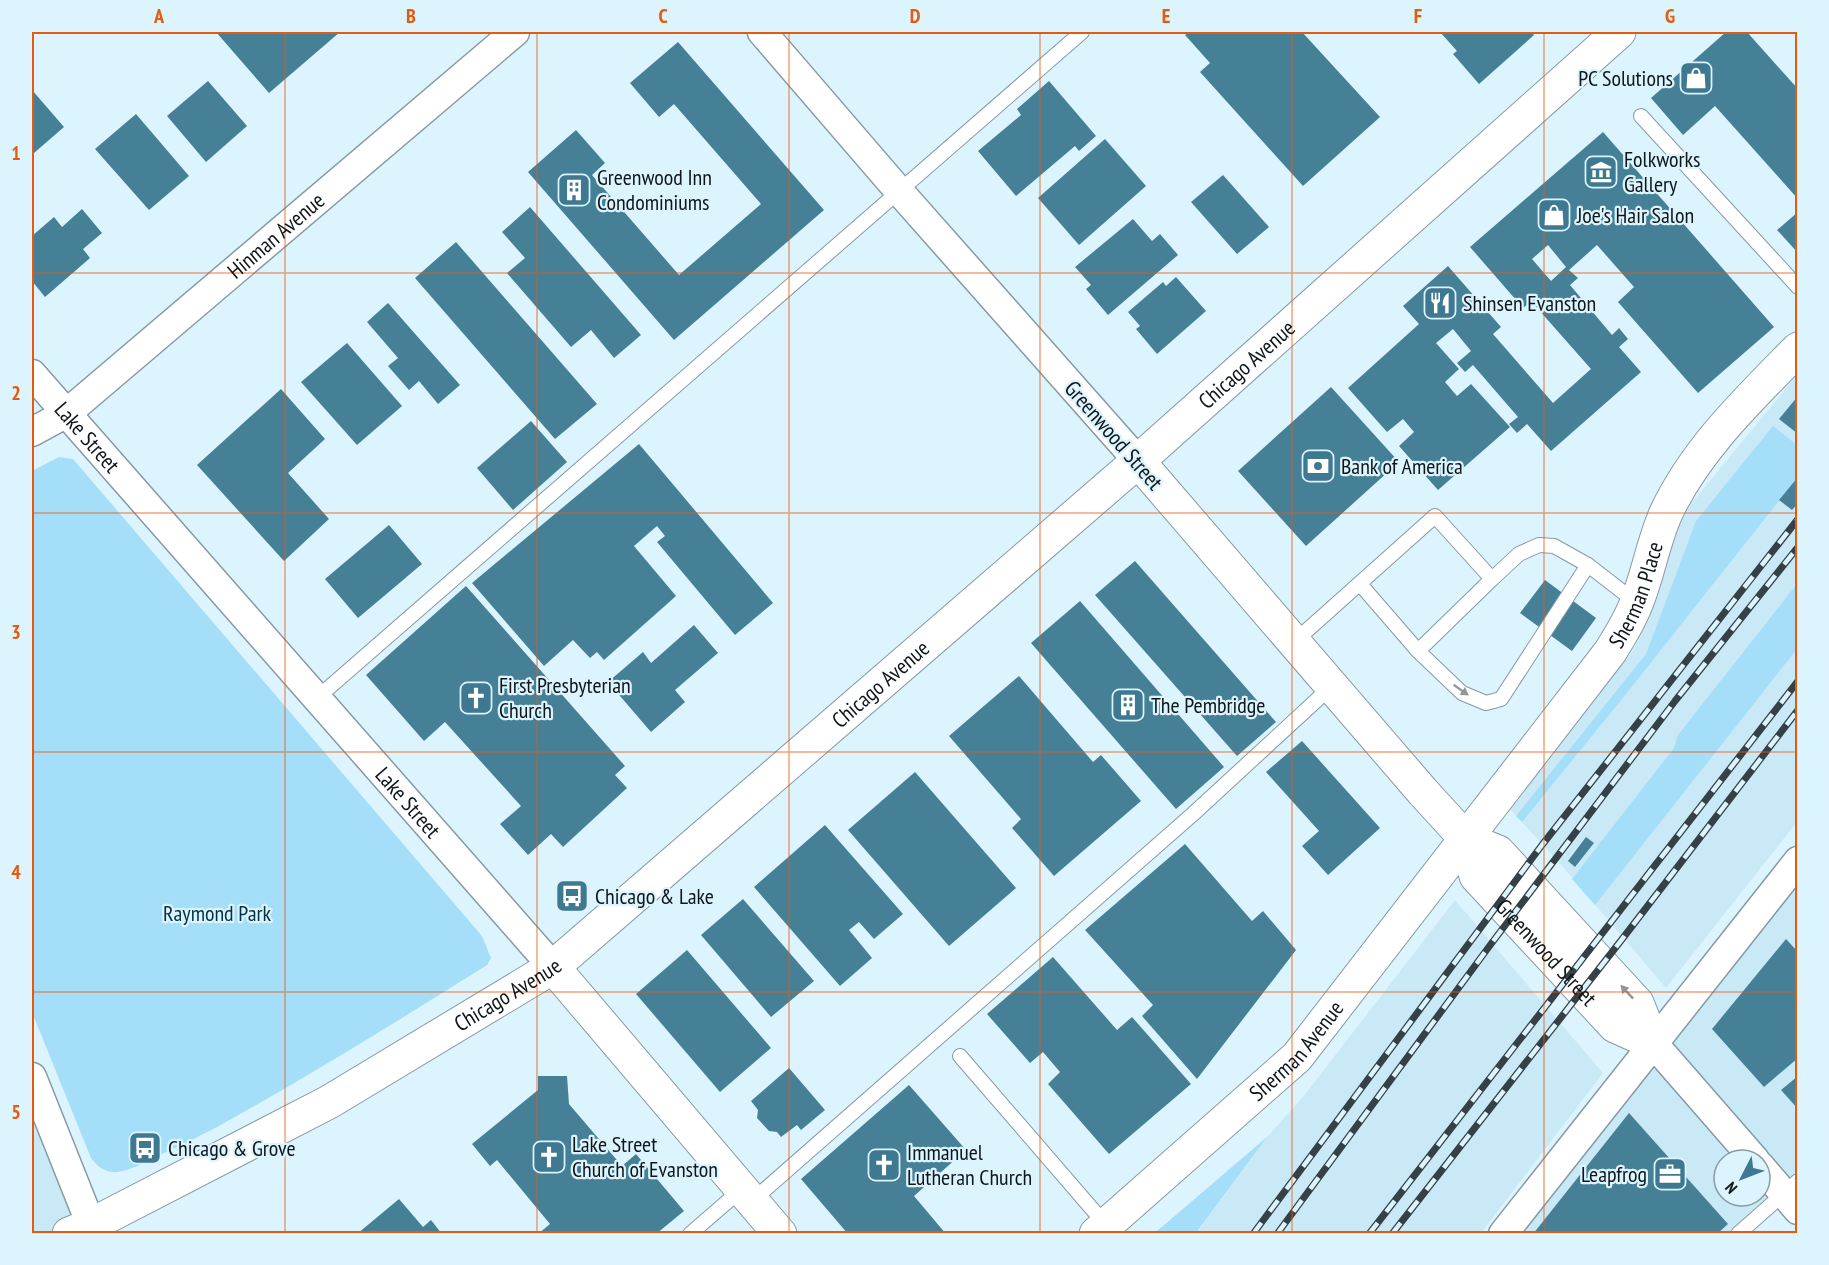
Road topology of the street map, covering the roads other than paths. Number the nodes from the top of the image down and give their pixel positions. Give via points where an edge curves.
1 (515, 32) edge
2 (762, 32) edge
3 (1082, 32) edge
4 (1619, 32) edge
5 (1641, 116) dead end
6 (899, 191) junction
7 (1797, 287) edge
8 (1797, 350) edge
9 (32, 374) edge
10 (67, 413) junction
11 (32, 432) edge
12 (1138, 461) junction
13 (1588, 565) junction
14 (1492, 579) junction
15 (1360, 584) junction
16 (1637, 603) junction
17 (1294, 643) junction
18 (1418, 651) junction
19 (1332, 686) junction
20 (317, 698) junction
21 (1466, 839) junction
22 (1797, 861) edge
23 (553, 967) junction
24 (1653, 1043) junction
25 (960, 1056) dead end
26 (32, 1077) edge
27 (1745, 1148) edge
28 (1772, 1177) edge
29 (747, 1195) junction
30 (1793, 1195) edge
31 (1101, 1229) edge
32 (85, 1231) edge
33 (690, 1233) edge
34 (780, 1233) edge
35 (1503, 1233) edge
36 (1738, 1233) edge

1 - 10 street, Hinman Avenue
2 - 6 street, Greenwood Street
3 - 6 lane
4 - 12 street, Chicago Avenue
5 - 7 lane
6 - 12 street, Greenwood Street
6 - 20 lane
8 - 16 street, Sherman Place via 1748,399 1680,486 1665,515
9 - 10 street, Lake Street
10 - 11 street, Hinman Avenue
10 - 20 street, Lake Street
12 - 17 street, Greenwood Street
12 - 23 street, Chicago Avenue
13 - 14 lane via 1554,546 1539,545 1519,554
13 - 16 lane
18 -> 13 lane via 1462,693 1486,703 1502,699
14 - 15 lane via 1435,516
14 - 18 lane
15 - 17 lane
15 - 18 lane
16 - 21 street, Sherman Place via 1610,652
17 - 19 street, Greenwood Street
19 - 21 street, Greenwood Street
19 - 29 lane via 1193,814
20 - 23 street, Lake Street
21 - 24 street, Greenwood Street via 1498,852 1637,1003
21 - 31 street, Sherman Avenue via 1297,1057
22 - 24 street
23 - 29 street, Lake Street
23 - 32 street, Chicago Avenue via 329,1102
24 - 27 street, Greenwood Street
24 - 35 street
25 - 31 lane
26 - 32 street
28 - 30 street
29 - 33 lane
29 - 34 street, Lake Street
30 - 36 lane

